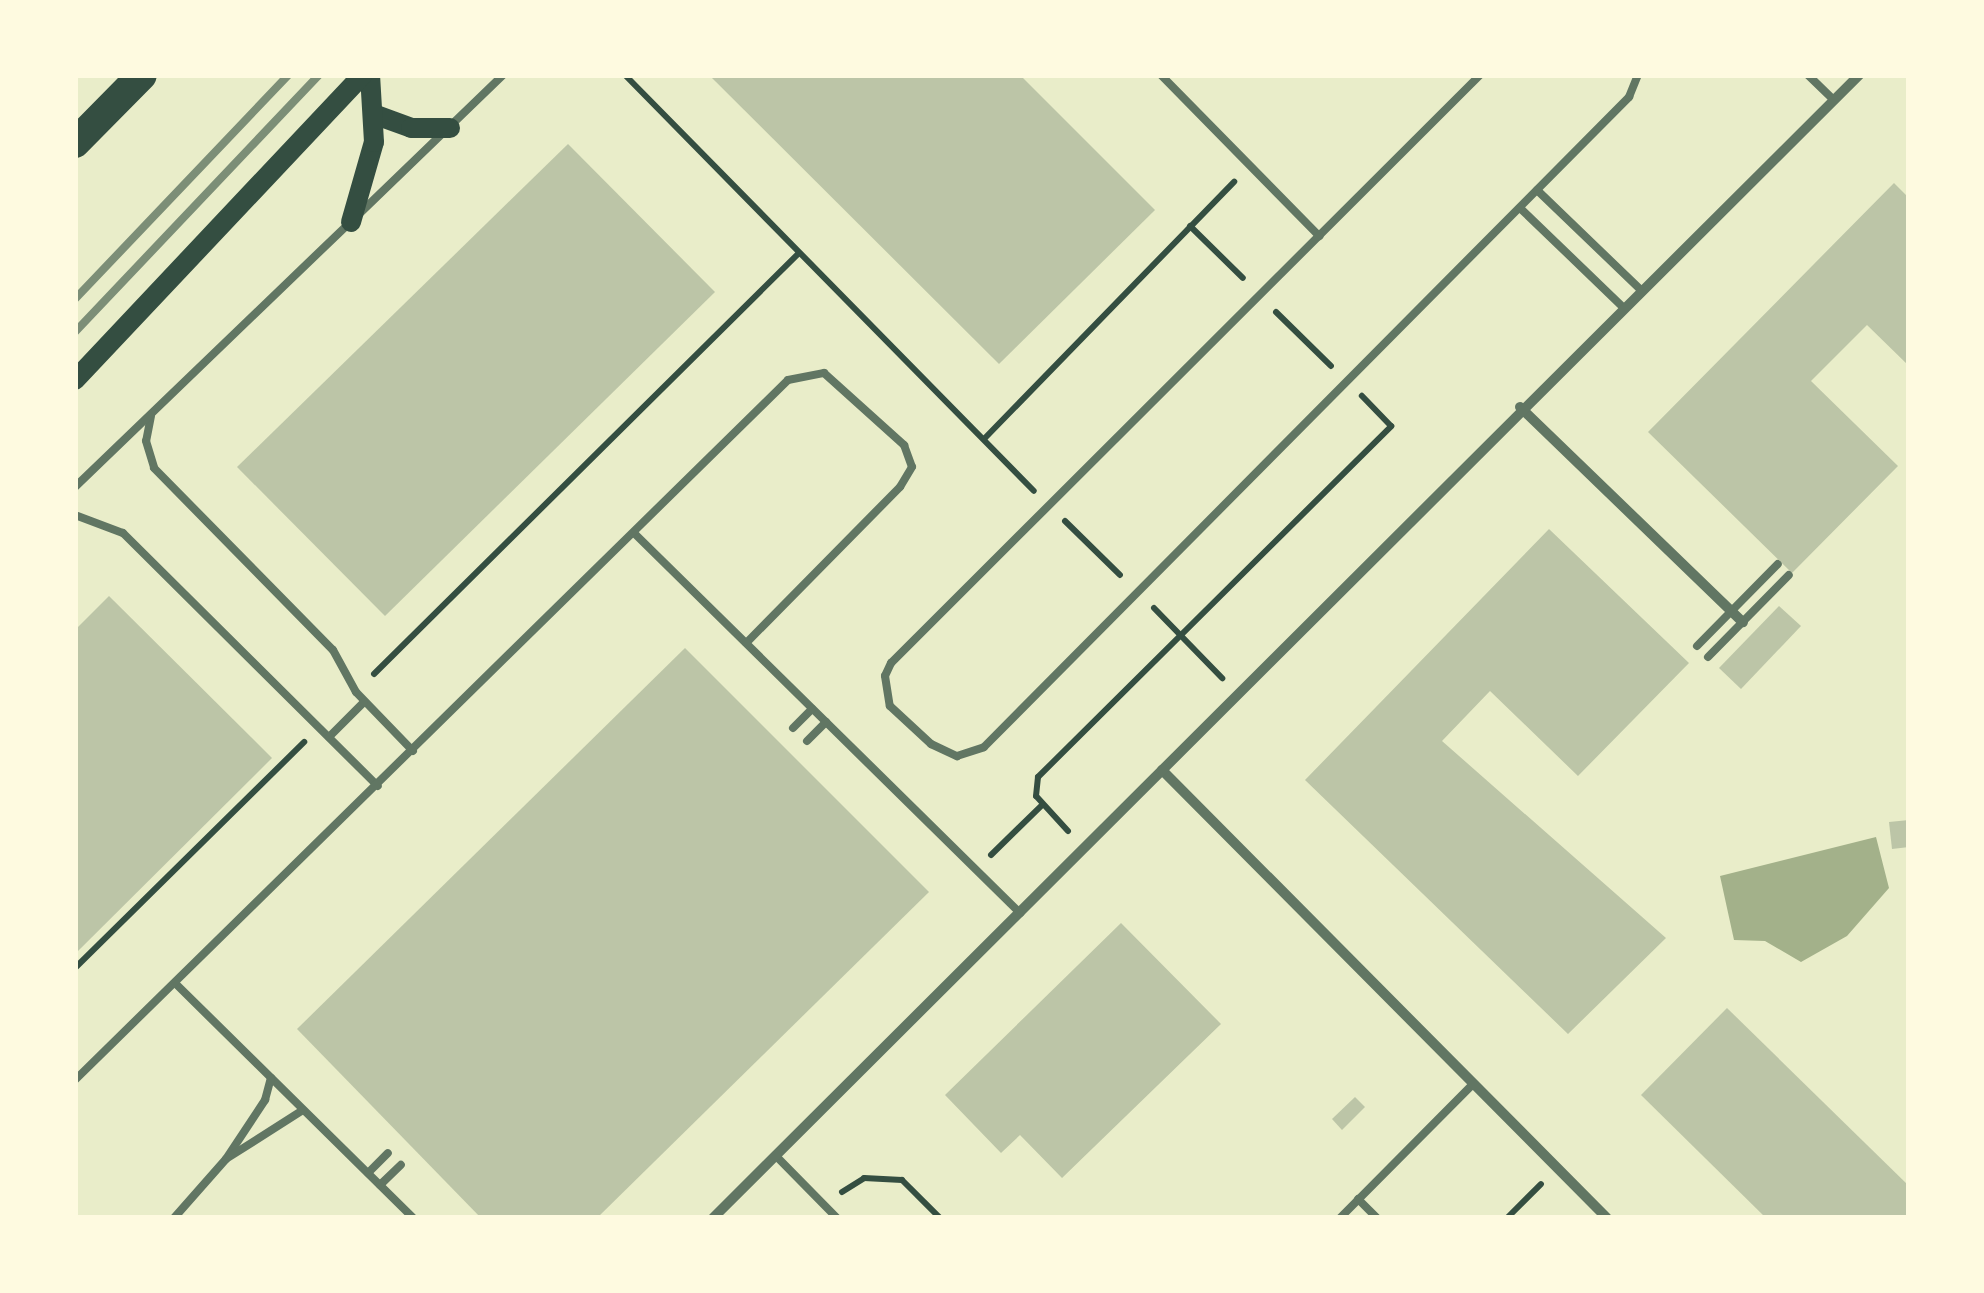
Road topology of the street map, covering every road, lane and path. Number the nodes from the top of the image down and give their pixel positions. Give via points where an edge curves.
1 (142, 75) edge
2 (362, 75) edge
3 (370, 75) edge
4 (503, 75) edge
5 (624, 75) edge
6 (1161, 75) edge
7 (1480, 75) edge
8 (1638, 75) edge
9 (1808, 75) edge
10 (1860, 75) edge
11 (1834, 100) junction
12 (1909, 101) edge
13 (376, 116) junction
14 (450, 128) junction
15 (1909, 130) edge
16 (76, 142) edge
17 (1250, 166) junction
18 (1537, 190) junction
19 (1520, 208) junction
20 (350, 222) junction
21 (1319, 236) junction
22 (799, 252) junction
23 (1640, 288) junction
24 (1622, 306) junction
25 (75, 380) edge
26 (1520, 408) junction
27 (151, 414) junction
28 (984, 440) junction
29 (75, 487) edge
30 (1048, 505) junction
31 (75, 515) edge
32 (634, 533) junction
33 (1778, 564) dead end
34 (1789, 575) dead end
35 (1138, 592) junction
36 (1732, 610) junction
37 (1744, 622) junction
38 (746, 643) junction
39 (1697, 646) dead end
40 (1708, 657) dead end
41 (356, 692) junction
42 (1238, 694) junction
43 (364, 702) junction
44 (812, 708) junction
45 (826, 722) junction
46 (319, 727) junction
47 (793, 728) dead end
48 (329, 737) junction
49 (807, 741) dead end
50 (413, 751) junction
51 (1162, 770) junction
52 (378, 786) junction
53 (1042, 804) dead end
54 (976, 870) junction
55 (1020, 913) junction
56 (75, 968) edge
57 (178, 985) junction
58 (271, 1078) junction
59 (75, 1080) edge
60 (1473, 1084) junction
61 (304, 1110) junction
62 (388, 1153) dead end
63 (776, 1156) junction
64 (226, 1160) junction
65 (401, 1164) dead end
66 (1558, 1168) junction
67 (368, 1173) junction
68 (380, 1185) junction
69 (1358, 1200) junction
70 (826, 1208) junction
71 (174, 1218) edge
72 (413, 1218) edge
73 (712, 1218) edge
74 (837, 1218) edge
75 (940, 1218) edge
76 (1340, 1218) edge
77 (1377, 1218) edge
78 (1506, 1218) edge
79 (1607, 1218) edge

1 - 16 highway
2 - 25 main road
3 - 13 main road
4 - 14 lane
5 - 22 path
6 - 17 lane
7 - 21 lane
8 - 18 lane via 1629,97
9 - 11 lane
10 - 11 street
11 - 23 street
12 - 15 path
13 - 14 main road via 412,128
13 - 20 main road
14 - 20 lane
17 - 21 lane
17 - 28 path
18 - 19 lane
18 - 23 lane
19 - 24 lane
19 - 35 lane
20 - 27 lane
21 - 30 lane
22 - 28 path
22 - 41 path
23 - 24 street
24 - 26 street
26 - 36 street
26 - 42 street
27 - 29 lane
27 - 41 lane via 146,441 154,468 333,650
28 - 30 path
30 - 35 path
30 - 35 lane via 890,663 890,706 943,752 971,754
31 - 46 lane via 123,533
32 - 38 lane
32 - 38 lane via 799,374 835,379 904,445 908,478
32 - 50 lane
33 - 36 lane
34 - 37 lane
35 - 42 path
36 - 37 street
36 - 39 lane
37 - 40 lane
38 - 44 lane
41 - 43 lane
42 - 51 street
43 - 48 lane
43 - 50 lane
44 - 45 lane
44 - 47 lane
45 - 49 lane
45 - 54 lane
46 - 48 lane
46 - 56 path
48 - 52 lane
50 - 52 lane
51 - 55 street
51 - 60 street
52 - 57 lane
53 - 54 path
54 - 55 lane
55 - 63 street
57 - 58 lane
57 - 59 lane
58 - 61 lane
58 - 64 lane via 265,1100
60 - 66 street
60 - 69 lane
61 - 64 lane
61 - 67 lane
62 - 67 lane
63 - 70 lane
63 - 73 street
64 - 71 lane
65 - 68 lane
66 - 78 path
66 - 79 street
67 - 68 lane
68 - 72 lane
69 - 76 lane
69 - 77 lane
70 - 74 lane
70 - 75 path via 850,1183 890,1177

